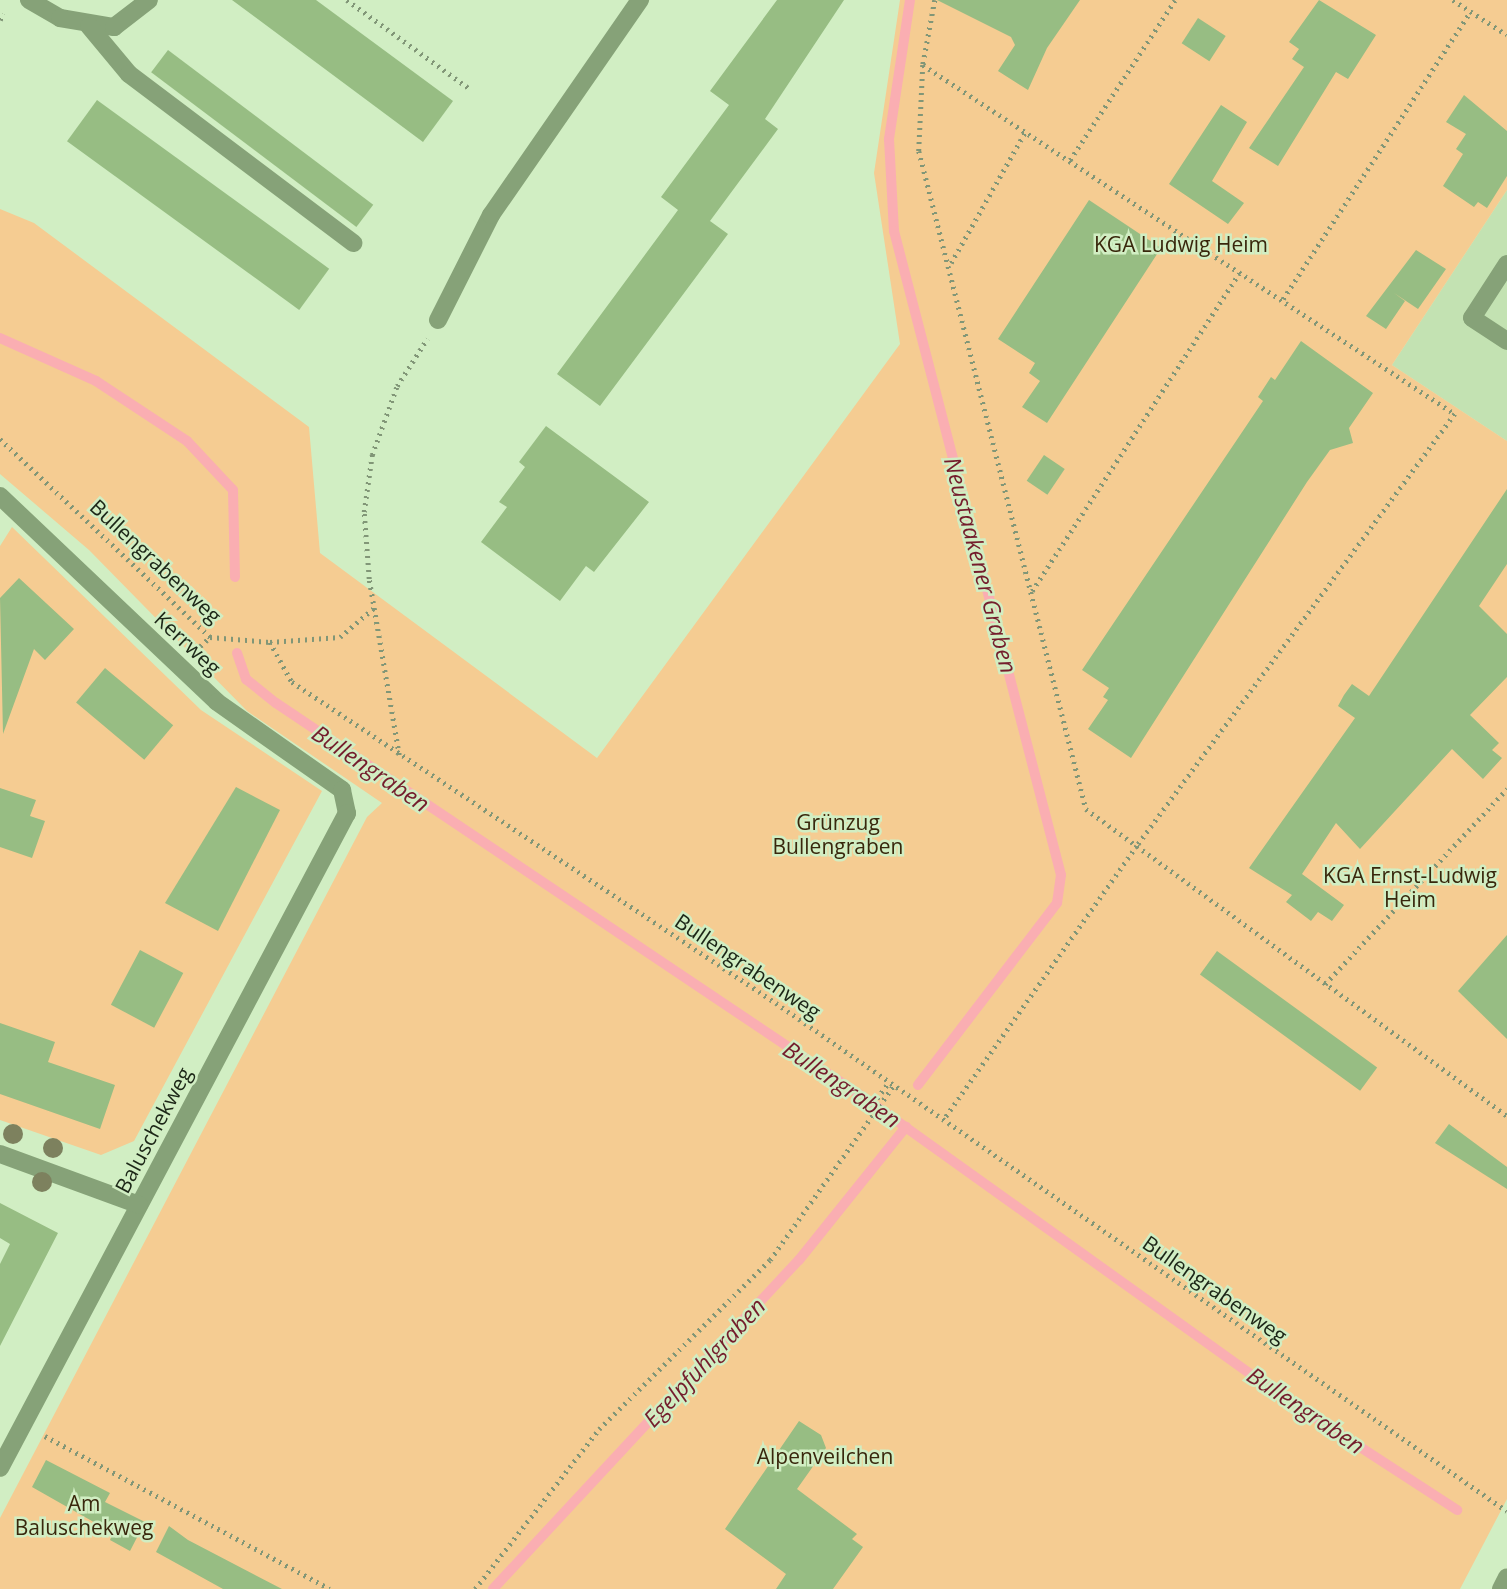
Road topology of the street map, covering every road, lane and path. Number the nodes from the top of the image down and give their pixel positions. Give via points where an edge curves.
1 (29, 0) edge
2 (149, 0) edge
3 (347, 0) edge
4 (640, 0) edge
5 (935, 0) edge
6 (1175, 0) edge
7 (1453, 0) edge
8 (1470, 12) junction
9 (89, 26) junction
10 (1507, 35) edge
11 (923, 65) junction
12 (470, 89) dead end
13 (1025, 132) junction
14 (1070, 160) junction
15 (353, 243) dead end
16 (951, 263) junction
17 (1507, 264) edge
18 (1239, 273) junction
19 (1283, 299) junction
20 (438, 320) joint
21 (1507, 341) edge
22 (0, 439) edge
23 (2, 502) edge
24 (1032, 591) junction
25 (374, 608) junction
26 (270, 642) junction
27 (400, 756) junction
28 (1507, 789) edge
29 (347, 813) joint
30 (1137, 846) junction
31 (1325, 985) junction
32 (889, 1082) junction
33 (894, 1085) junction
34 (873, 1104) dead end
35 (1507, 1116) edge
36 (944, 1120) junction
37 (0, 1154) edge
38 (139, 1205) junction
39 (22, 1424) junction
40 (0, 1468) edge
41 (1507, 1511) edge
42 (1507, 1577) edge
43 (330, 1589) edge
44 (475, 1589) edge
45 (1501, 1589) edge

1 - 9 street
2 - 9 street via 114,27
3 - 12 path
4 - 20 street via 491,215
5 - 11 path
6 - 14 path
7 - 8 path
8 - 10 path
8 - 19 path
9 - 15 street via 119,66
11 - 13 path
11 - 16 path via 919,151
13 - 14 path
13 - 16 path
14 - 18 path
16 - 24 path
17 - 21 street via 1472,318
18 - 19 path
18 - 24 path
19 - 30 path via 1454,414
20 - 25 path via 397,386 372,455 364,512
22 - 26 path, Bullengrabenweg via 210,637
23 - 29 street, Kerrweg via 217,702 342,790
24 - 30 path via 1086,809
25 - 26 path via 340,637
25 - 27 path
26 - 27 path, Bullengrabenweg via 292,682
27 - 32 path, Bullengrabenweg
28 - 31 path
29 - 38 street, Baluschekweg
30 - 31 path
30 - 36 path
31 - 35 path
32 - 33 path, Bullengrabenweg
32 - 34 path
33 - 36 path, Bullengrabenweg
33 - 44 path via 770,1260 599,1429
36 - 41 path, Bullengrabenweg
37 - 38 street
38 - 39 street, Baluschekweg
39 - 40 street, Baluschekweg
39 - 43 path
42 - 45 street

